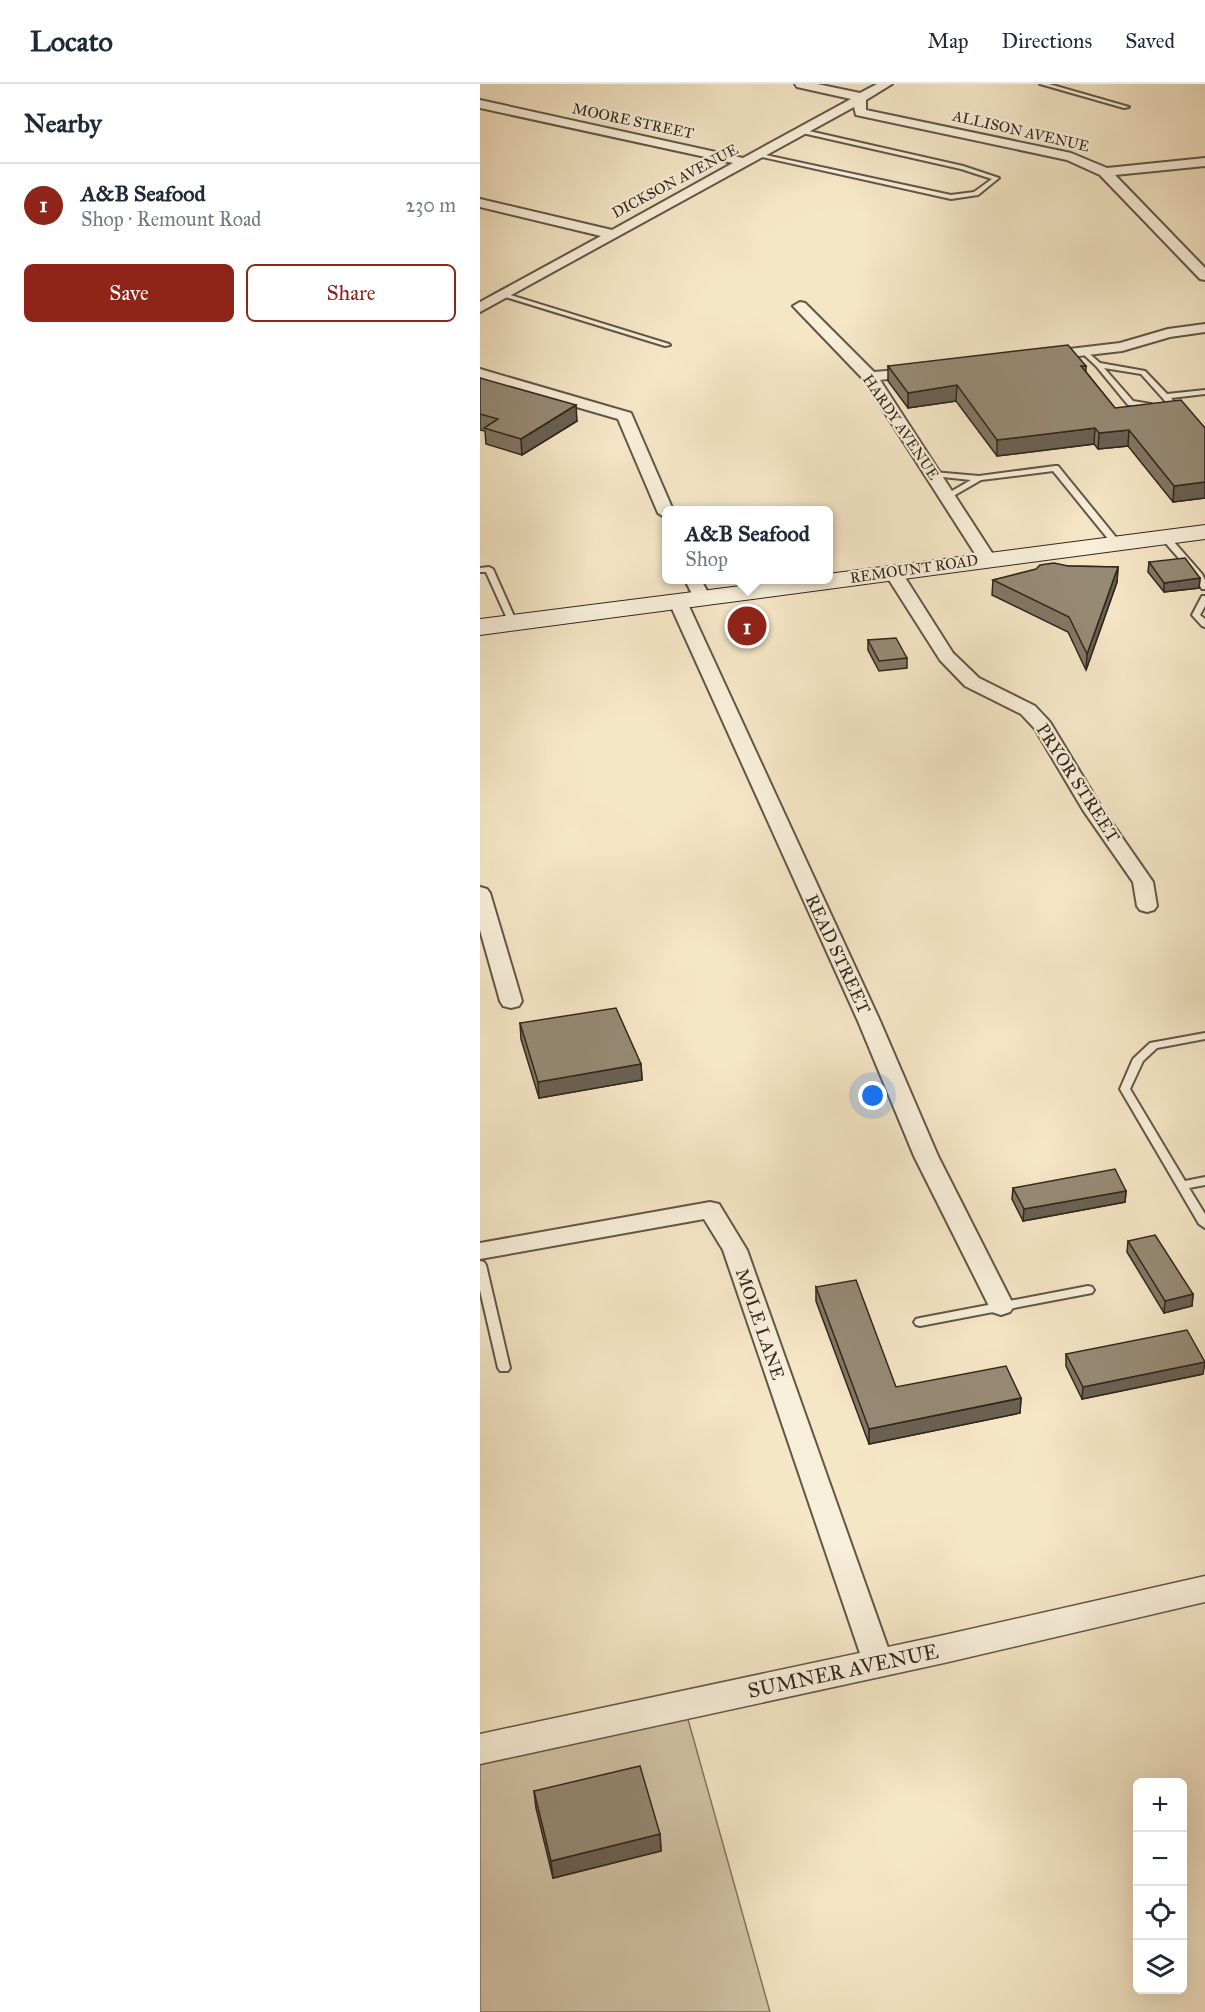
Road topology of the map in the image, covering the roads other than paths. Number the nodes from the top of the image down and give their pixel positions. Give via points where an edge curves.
1 (801, 84) edge
2 (885, 84) edge
3 (1043, 84) edge
4 (860, 98) junction
5 (480, 104) edge
6 (1126, 107) dead end
7 (800, 131) junction
8 (750, 159) junction
9 (1205, 162) edge
10 (1105, 172) junction
11 (480, 203) edge
12 (612, 234) junction
13 (1205, 276) edge
14 (504, 295) junction
15 (800, 306) dead end
16 (480, 308) edge
17 (1205, 328) edge
18 (667, 345) dead end
19 (1083, 351) junction
20 (1024, 358) edge
21 (1098, 364) junction
22 (929, 370) edge
23 (480, 374) edge
24 (870, 377) junction
25 (1205, 392) edge
26 (1165, 396) junction
27 (1172, 404) junction
28 (1188, 419) edge
29 (933, 474) junction
30 (979, 478) junction
31 (948, 497) junction
32 (663, 506) edge
33 (1205, 532) edge
34 (1165, 537) junction
35 (1116, 543) junction
36 (987, 559) junction
37 (480, 570) edge
38 (893, 572) junction
39 (833, 577) edge
40 (755, 584) edge
41 (1205, 587) edge
42 (698, 589) edge
43 (1205, 598) edge
44 (678, 602) junction
45 (513, 623) junction
46 (1205, 624) edge
47 (480, 627) edge
48 (480, 893) edge
49 (1147, 906) dead end
50 (511, 1001) dead end
51 (1205, 1036) edge
52 (1205, 1181) edge
53 (1184, 1185) junction
54 (1205, 1224) edge
55 (480, 1251) edge
56 (480, 1265) edge
57 (1088, 1290) dead end
58 (1001, 1306) junction
59 (920, 1322) dead end
60 (504, 1368) dead end
61 (1205, 1589) edge
62 (878, 1662) junction
63 (480, 1749) edge

1 - 4 street
2 - 4 street, DICKSON AVENUE
3 - 6 lane
4 - 7 street, DICKSON AVENUE
4 - 10 street, ALLISON AVENUE via 860,112 1071,157
5 - 8 street, MOORE STREET
7 - 8 street, DICKSON AVENUE
7 - 8 lane via 996,178 976,194 951,197
8 - 12 street, DICKSON AVENUE
9 - 10 street
10 - 13 street, ALLISON AVENUE
11 - 12 street
12 - 14 street, DICKSON AVENUE
14 - 16 street, DICKSON AVENUE
14 - 18 lane
15 - 24 street, HARDY AVENUE
17 - 19 street
19 - 20 street
19 - 21 lane
21 - 26 lane via 1143,372
21 - 27 lane via 1131,403
22 - 24 street
23 - 32 street via 625,416
24 - 29 street, HARDY AVENUE
25 - 26 lane
26 - 27 lane
27 - 28 lane
29 - 30 lane
29 - 31 street, HARDY AVENUE
30 - 31 lane
30 - 35 lane via 1056,468
31 - 36 street, HARDY AVENUE
33 - 34 main road, REMOUNT ROAD
34 - 35 main road, REMOUNT ROAD
34 - 41 lane
35 - 36 main road, REMOUNT ROAD
36 - 38 main road, REMOUNT ROAD
37 - 45 lane via 489,569
38 - 39 main road, REMOUNT ROAD
38 - 49 street, PRYOR STREET via 946,656 972,682 1028,710 1043,726 1093,810 1143,882
40 - 42 main road, REMOUNT ROAD
42 - 44 main road, REMOUNT ROAD
43 - 46 lane via 1196,615
44 - 45 main road, REMOUNT ROAD
44 - 58 street, READ STREET via 926,1155
45 - 47 main road, REMOUNT ROAD
48 - 50 street
51 - 53 lane via 1154,1045 1138,1059 1125,1089
52 - 53 lane
53 - 54 lane
55 - 62 street, MOLE LANE via 710,1210 735,1250
56 - 60 lane
57 - 58 lane
58 - 59 lane
61 - 62 street, SUMNER AVENUE
62 - 63 street, SUMNER AVENUE

